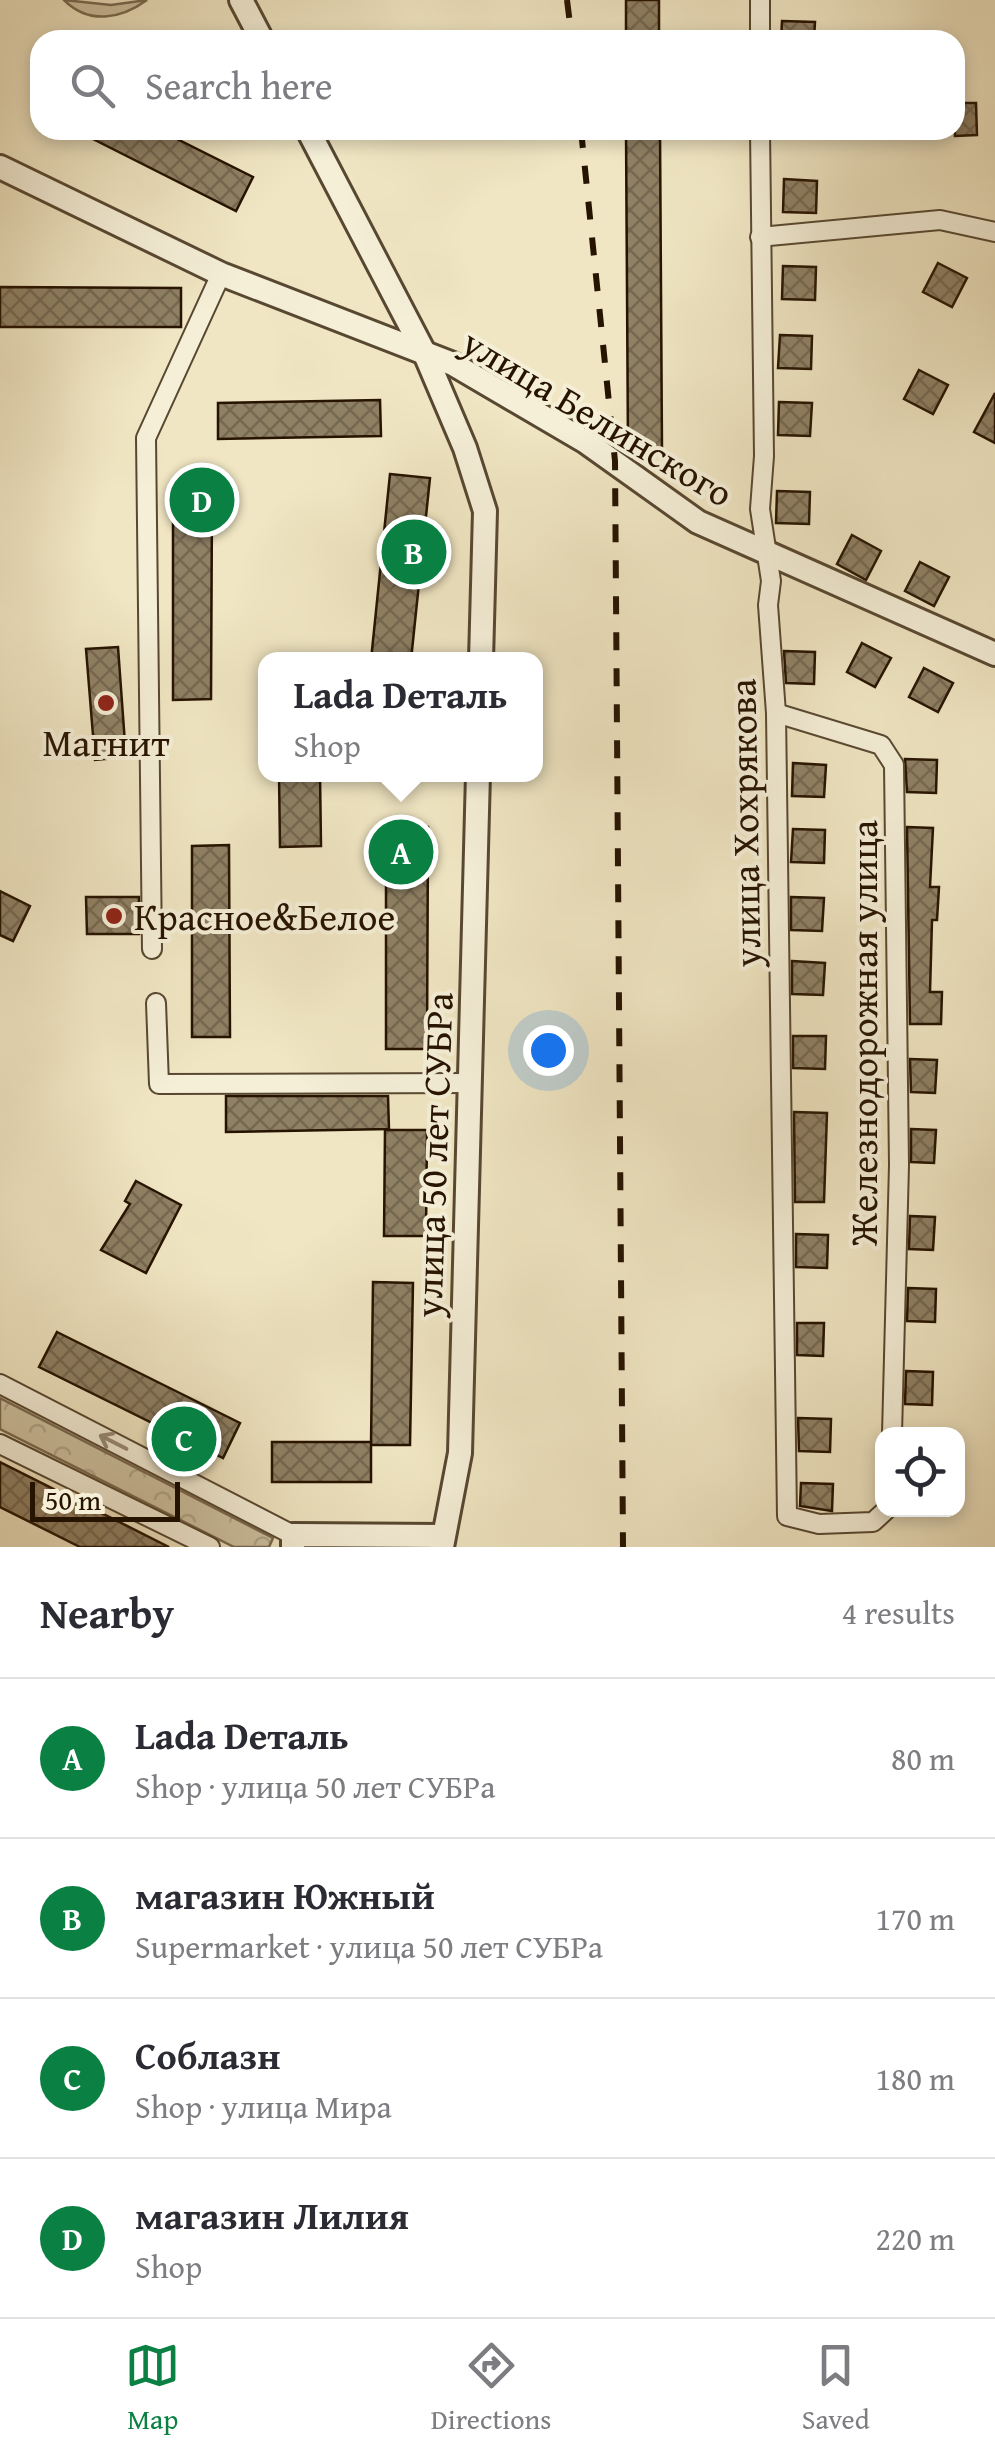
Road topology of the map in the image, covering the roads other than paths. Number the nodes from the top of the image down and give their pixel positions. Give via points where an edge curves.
1 (241, 0) edge
2 (760, 0) edge
3 (257, 30) edge
4 (760, 30) edge
5 (313, 140) edge
6 (760, 140) edge
7 (0, 168) edge
8 (995, 232) edge
9 (760, 236) junction
10 (221, 274) junction
11 (425, 354) junction
12 (766, 554) junction
13 (481, 652) edge
14 (995, 654) edge
15 (776, 713) junction
16 (478, 782) edge
17 (152, 949) dead end
18 (156, 1002) dead end
19 (470, 1083) junction
20 (0, 1384) edge
21 (892, 1427) edge
22 (0, 1444) edge
23 (878, 1517) edge
24 (293, 1541) edge
25 (442, 1542) edge
26 (210, 1547) edge

1 - 3 street
2 - 4 street
5 - 11 street
6 - 9 street, улица Хохрякова
7 - 10 street, улица Белинского
8 - 9 street via 940,220
9 - 12 street, улица Хохрякова via 760,508
10 - 11 street, улица Белинского
10 - 17 street via 146,438
11 - 12 street, улица Белинского via 586,442 698,522
11 - 13 street via 485,511
12 - 14 street, улица Белинского
12 - 15 street, улица Хохрякова
15 - 21 street, Железнодорожная улица via 881,744 894,765 898,1165
15 - 23 street, улица Хохрякова via 788,1516 819,1524
16 - 19 street, улица 50 лет СУБРа
18 - 19 street via 158,1084
19 - 25 street, улица 50 лет СУБРа via 460,1453
24 -> 20 street
22 - 26 street
24 - 25 street

